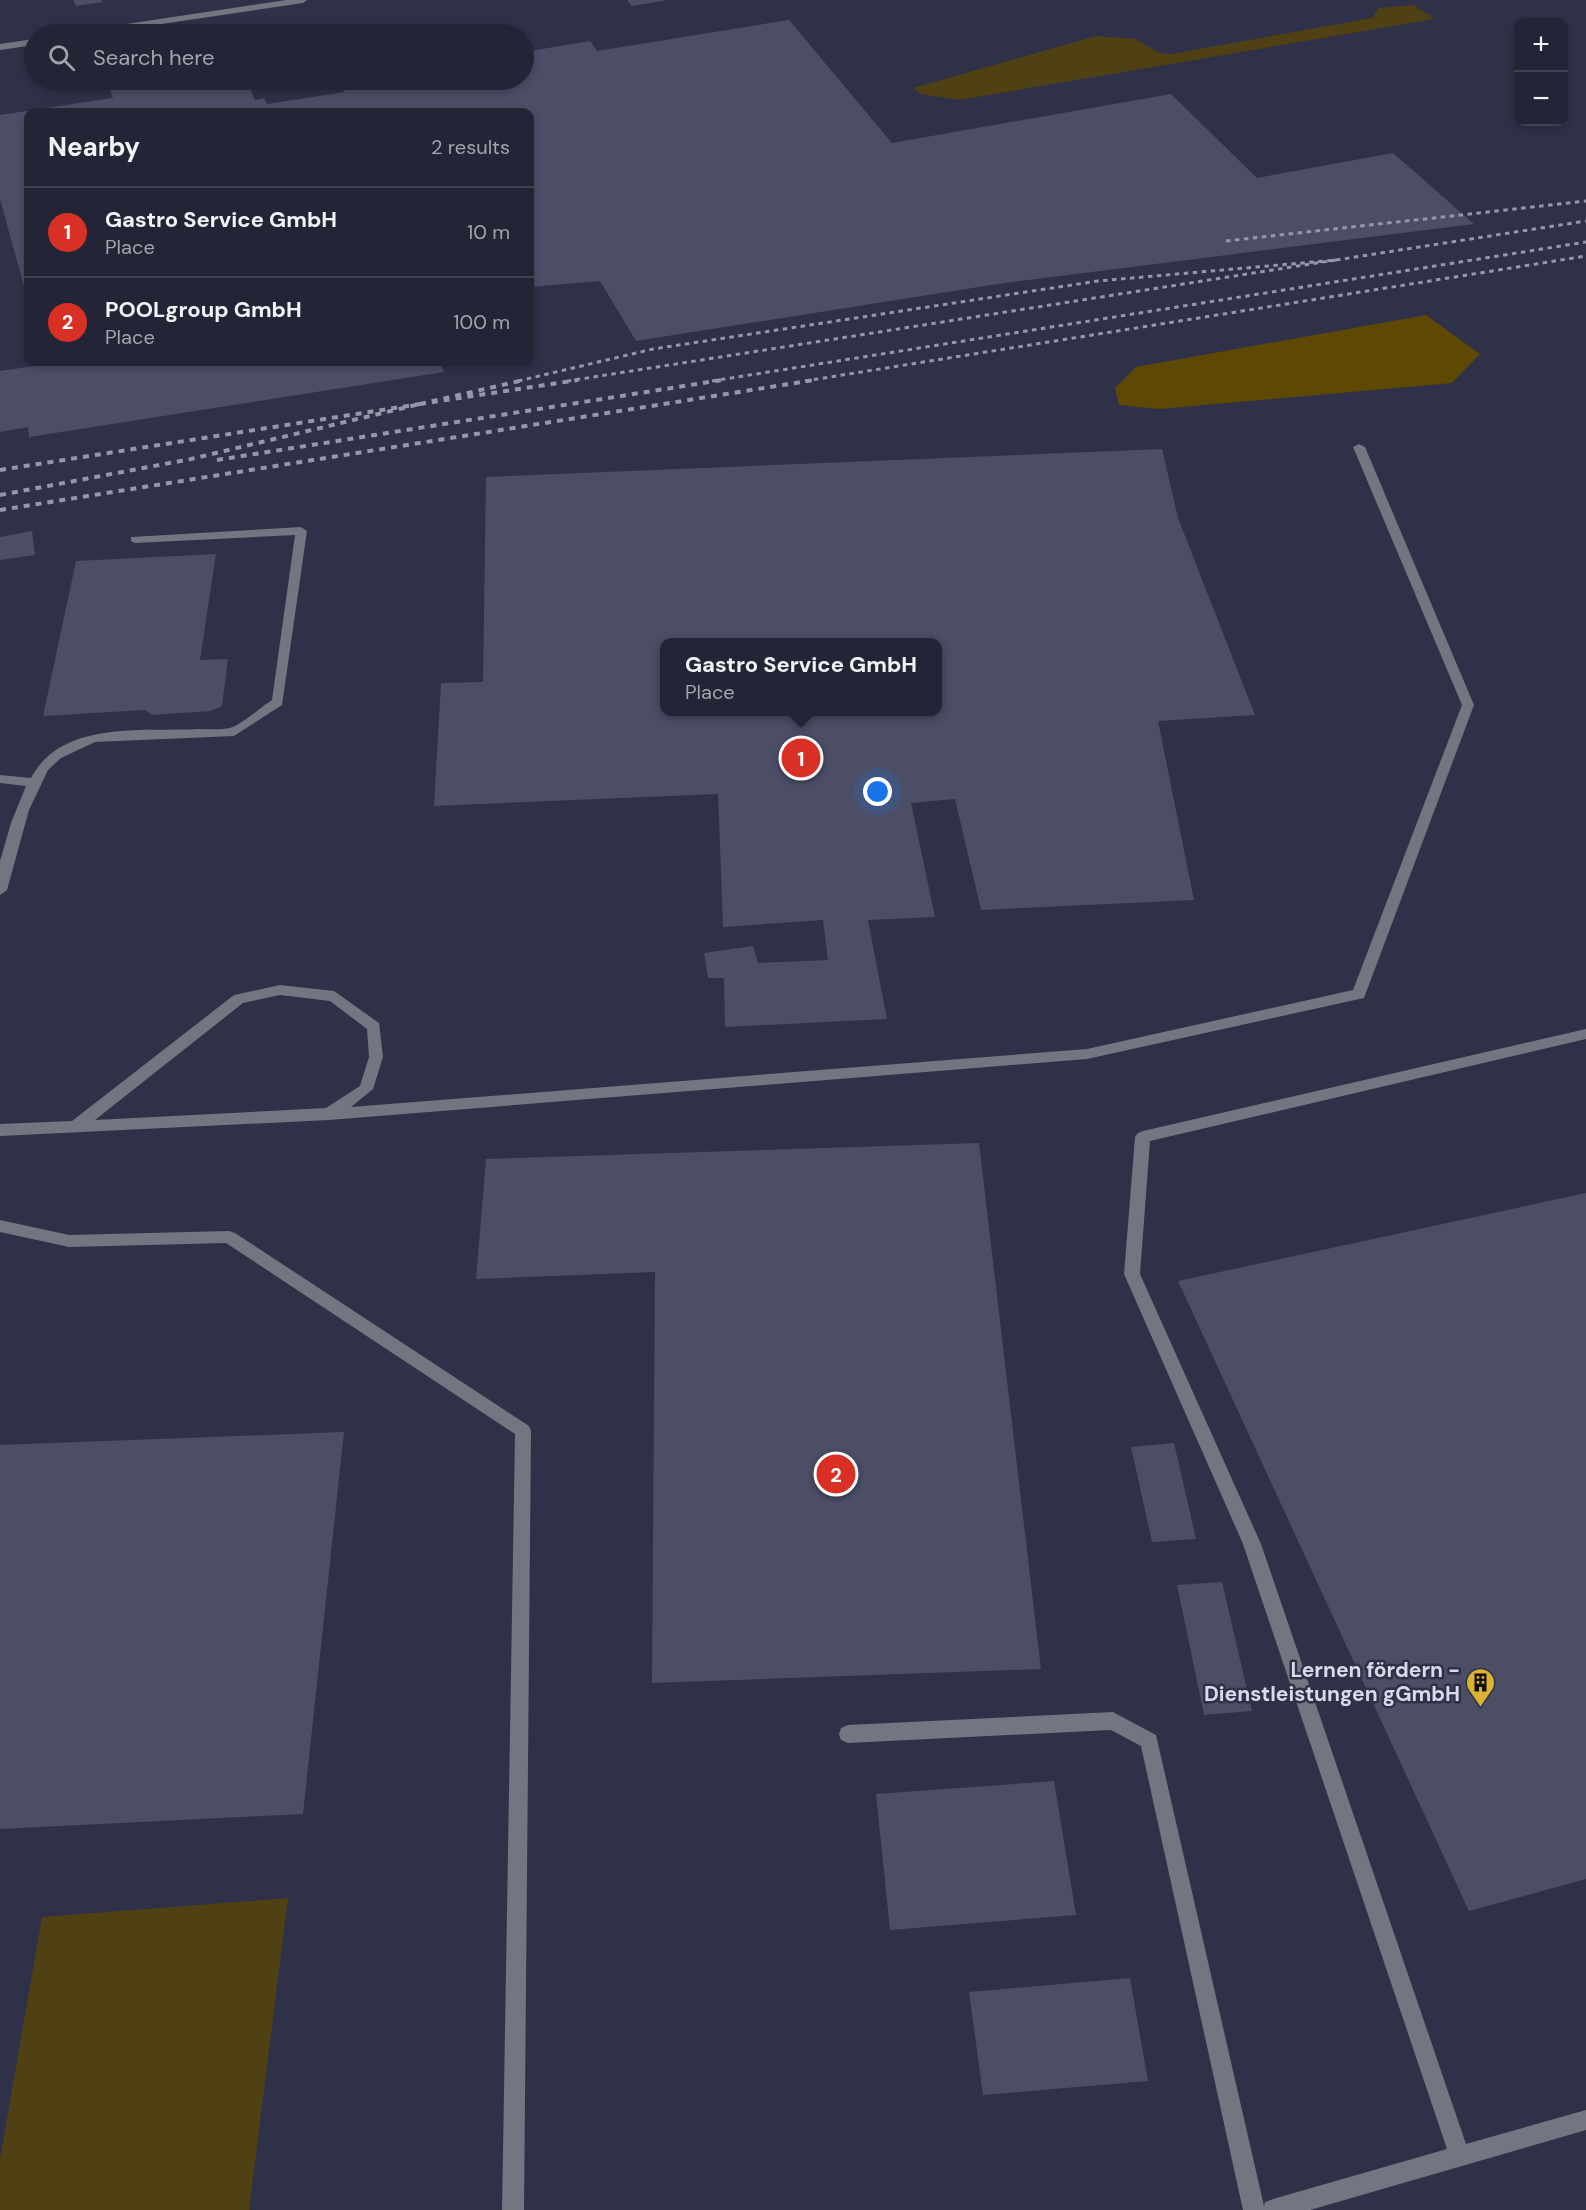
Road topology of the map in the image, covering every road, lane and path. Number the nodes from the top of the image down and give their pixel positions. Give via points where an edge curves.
1 (303, 0) edge
2 (146, 24) edge
3 (24, 43) edge
4 (0, 47) edge
5 (1359, 447) dead end
6 (135, 539) dead end
7 (0, 779) edge
8 (35, 783) junction
9 (0, 890) edge
10 (1586, 1034) edge
11 (329, 1114) junction
12 (75, 1127) junction
13 (0, 1130) edge
14 (0, 1226) edge
15 (848, 1734) dead end
16 (1586, 2120) edge
17 (1460, 2156) junction
18 (513, 2210) edge
19 (1254, 2210) edge
20 (1274, 2210) edge

1 - 2 street
3 - 4 street
5 - 11 street via 1468,705 1359,994 1087,1054
6 - 8 street via 301,531 278,702 234,732 78,742 44,766
7 - 8 street
8 - 9 street via 12,834
10 - 17 street via 1143,1137 1132,1274 1252,1544
11 - 12 street
11 - 12 street via 366,1089 376,1057 374,1027 334,996 280,990 239,999
12 - 13 street
14 - 18 street via 69,1241 229,1237 523,1431
15 - 19 street via 1113,1721 1149,1741
16 - 17 street
17 - 20 street

